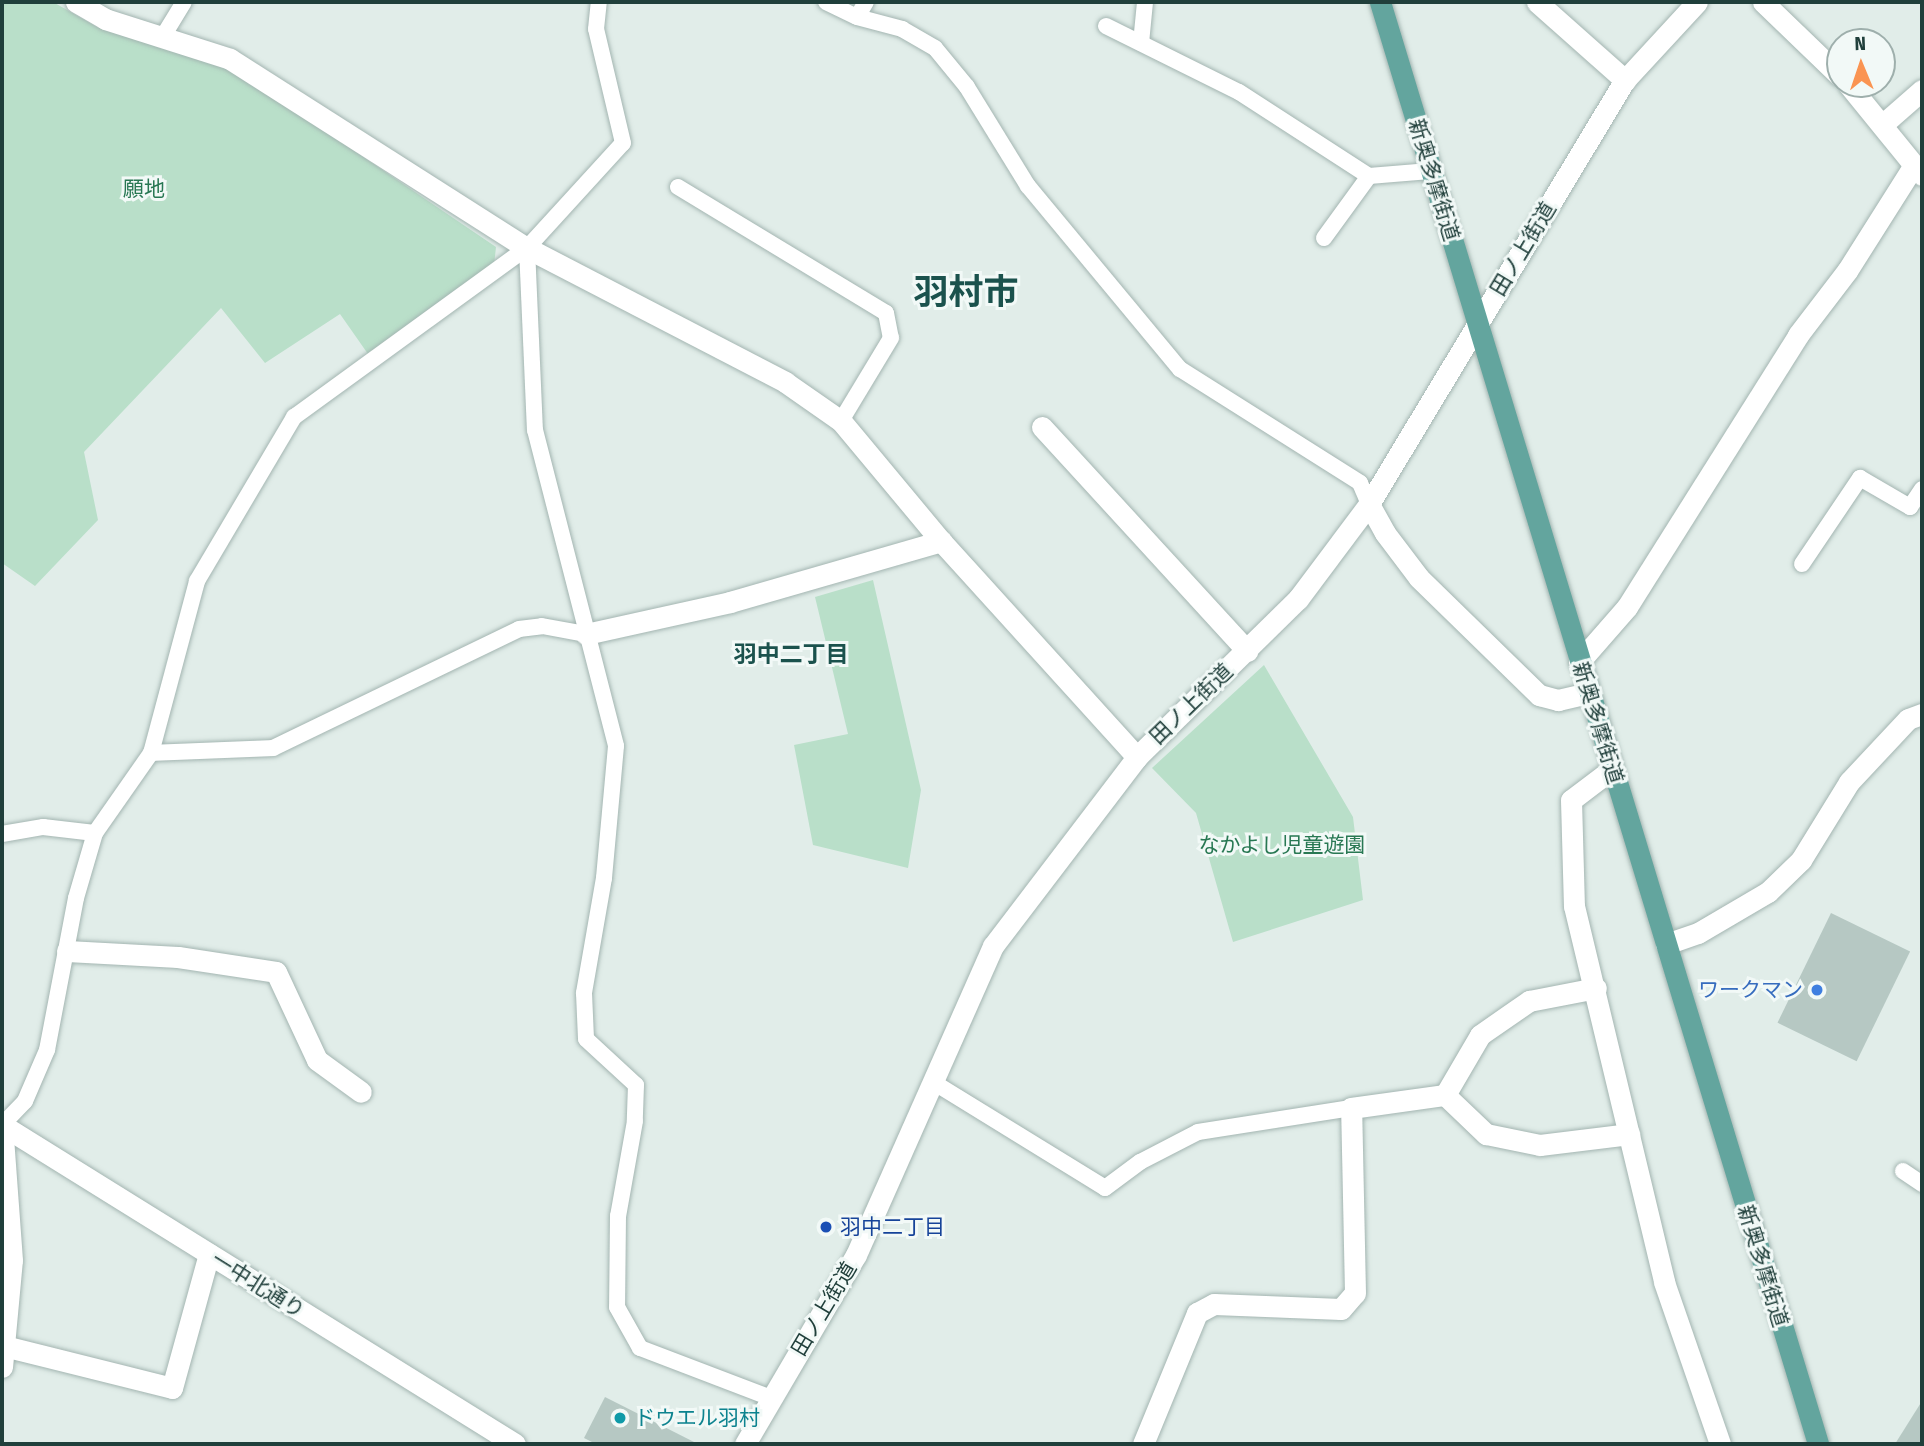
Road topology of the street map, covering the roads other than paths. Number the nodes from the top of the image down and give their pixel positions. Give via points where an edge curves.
1 (76, 2) edge
2 (184, 2) edge
3 (600, 2) edge
4 (827, 2) edge
5 (866, 2) edge
6 (1145, 2) edge
7 (1380, 2) edge
8 (1537, 2) edge
9 (1697, 2) edge
10 (1763, 2) edge
11 (857, 17) junction
12 (1106, 26) dead end
13 (162, 38) junction
14 (1141, 43) junction
15 (1826, 63) edge
16 (1625, 80) junction
17 (1922, 90) edge
18 (1860, 98) edge
19 (1882, 125) junction
20 (1918, 170) edge
21 (1430, 171) junction
22 (1369, 176) junction
23 (678, 187) dead end
24 (1324, 238) dead end
25 (527, 248) junction
26 (1479, 322) junction
27 (841, 421) junction
28 (1042, 427) dead end
29 (1922, 489) edge
30 (1369, 504) junction
31 (941, 541) junction
32 (1802, 564) dead end
33 (586, 634) junction
34 (1247, 651) junction
35 (1579, 663) junction
36 (1589, 693) junction
37 (1922, 714) edge
38 (151, 753) junction
39 (1137, 757) junction
40 (1612, 769) junction
41 (95, 833) junction
42 (2, 834) edge
43 (1666, 944) junction
44 (67, 951) junction
45 (1596, 988) junction
46 (933, 1082) junction
47 (361, 1092) dead end
48 (1445, 1096) junction
49 (2, 1105) edge
50 (1352, 1108) junction
51 (2, 1125) edge
52 (1629, 1134) junction
53 (1903, 1171) dead end
54 (1922, 1184) edge
55 (209, 1254) junction
56 (3, 1356) edge
57 (771, 1398) junction
58 (515, 1444) edge
59 (745, 1444) edge
60 (1143, 1444) edge
61 (1720, 1444) edge
62 (1818, 1444) edge

1 - 13 street via 105,19
2 - 13 lane
3 - 25 lane via 596,29 624,144
4 - 11 lane
5 - 11 lane
6 - 14 lane
7 - 21 main road, 新奥多摩街道
8 - 16 street
9 - 16 street, 田ノ上街道
10 - 15 street
11 - 30 lane via 902,29 935,48 967,87 1028,186 1180,369 1360,483
12 - 14 lane
13 - 25 street via 230,59
14 - 22 lane via 1239,92
16 - 26 street, 田ノ上街道
17 - 19 street
18 - 19 street
19 - 20 street
20 - 35 street via 1798,335 1627,607
21 - 22 lane
21 - 26 main road, 新奥多摩街道
22 - 24 lane
23 - 27 lane via 886,313 891,338
25 - 27 street via 785,382
25 - 33 lane via 535,430
25 - 38 lane via 294,417 197,581
26 - 30 street, 田ノ上街道
26 - 35 main road, 新奥多摩街道
27 - 31 street
28 - 34 street
29 - 32 lane via 1910,507 1860,478
30 - 34 street, 田ノ上街道 via 1298,600
30 - 36 street via 1419,578 1539,695 1558,700
31 - 33 street via 730,602
31 - 39 street
33 - 38 lane via 542,626 519,629 273,748
33 - 57 lane via 616,746 604,878 584,993 586,1039 636,1085 635,1121 618,1216 617,1307 640,1348
34 - 39 street, 田ノ上街道
35 - 36 main road, 新奥多摩街道
36 - 40 main road, 新奥多摩街道
37 - 43 street via 1908,719 1849,782 1801,860 1768,892 1698,933
38 - 41 lane
39 - 46 street, 田ノ上街道 via 993,946
40 - 43 main road, 新奥多摩街道
40 - 45 street via 1572,800 1574,906
41 - 42 lane via 43,827
41 - 44 lane
43 - 62 main road, 新奥多摩街道
44 - 47 street via 178,957 276,972 317,1060
44 - 51 lane via 47,1050 25,1101
45 - 48 street via 1529,1001 1480,1035
45 - 52 street
46 - 50 lane via 1105,1188 1140,1162 1198,1132
46 - 57 street, 田ノ上街道 via 856,1255
48 - 50 street
48 - 52 street via 1486,1134 1540,1145
49 - 51 lane
50 - 60 street via 1355,1293 1341,1309 1214,1304 1197,1313
51 - 55 street, 一中北通り
51 - 56 street via 12,1260
52 - 61 street via 1664,1282
53 - 54 lane
55 - 56 street via 172,1388
55 - 58 street, 一中北通り
57 - 59 street, 田ノ上街道

